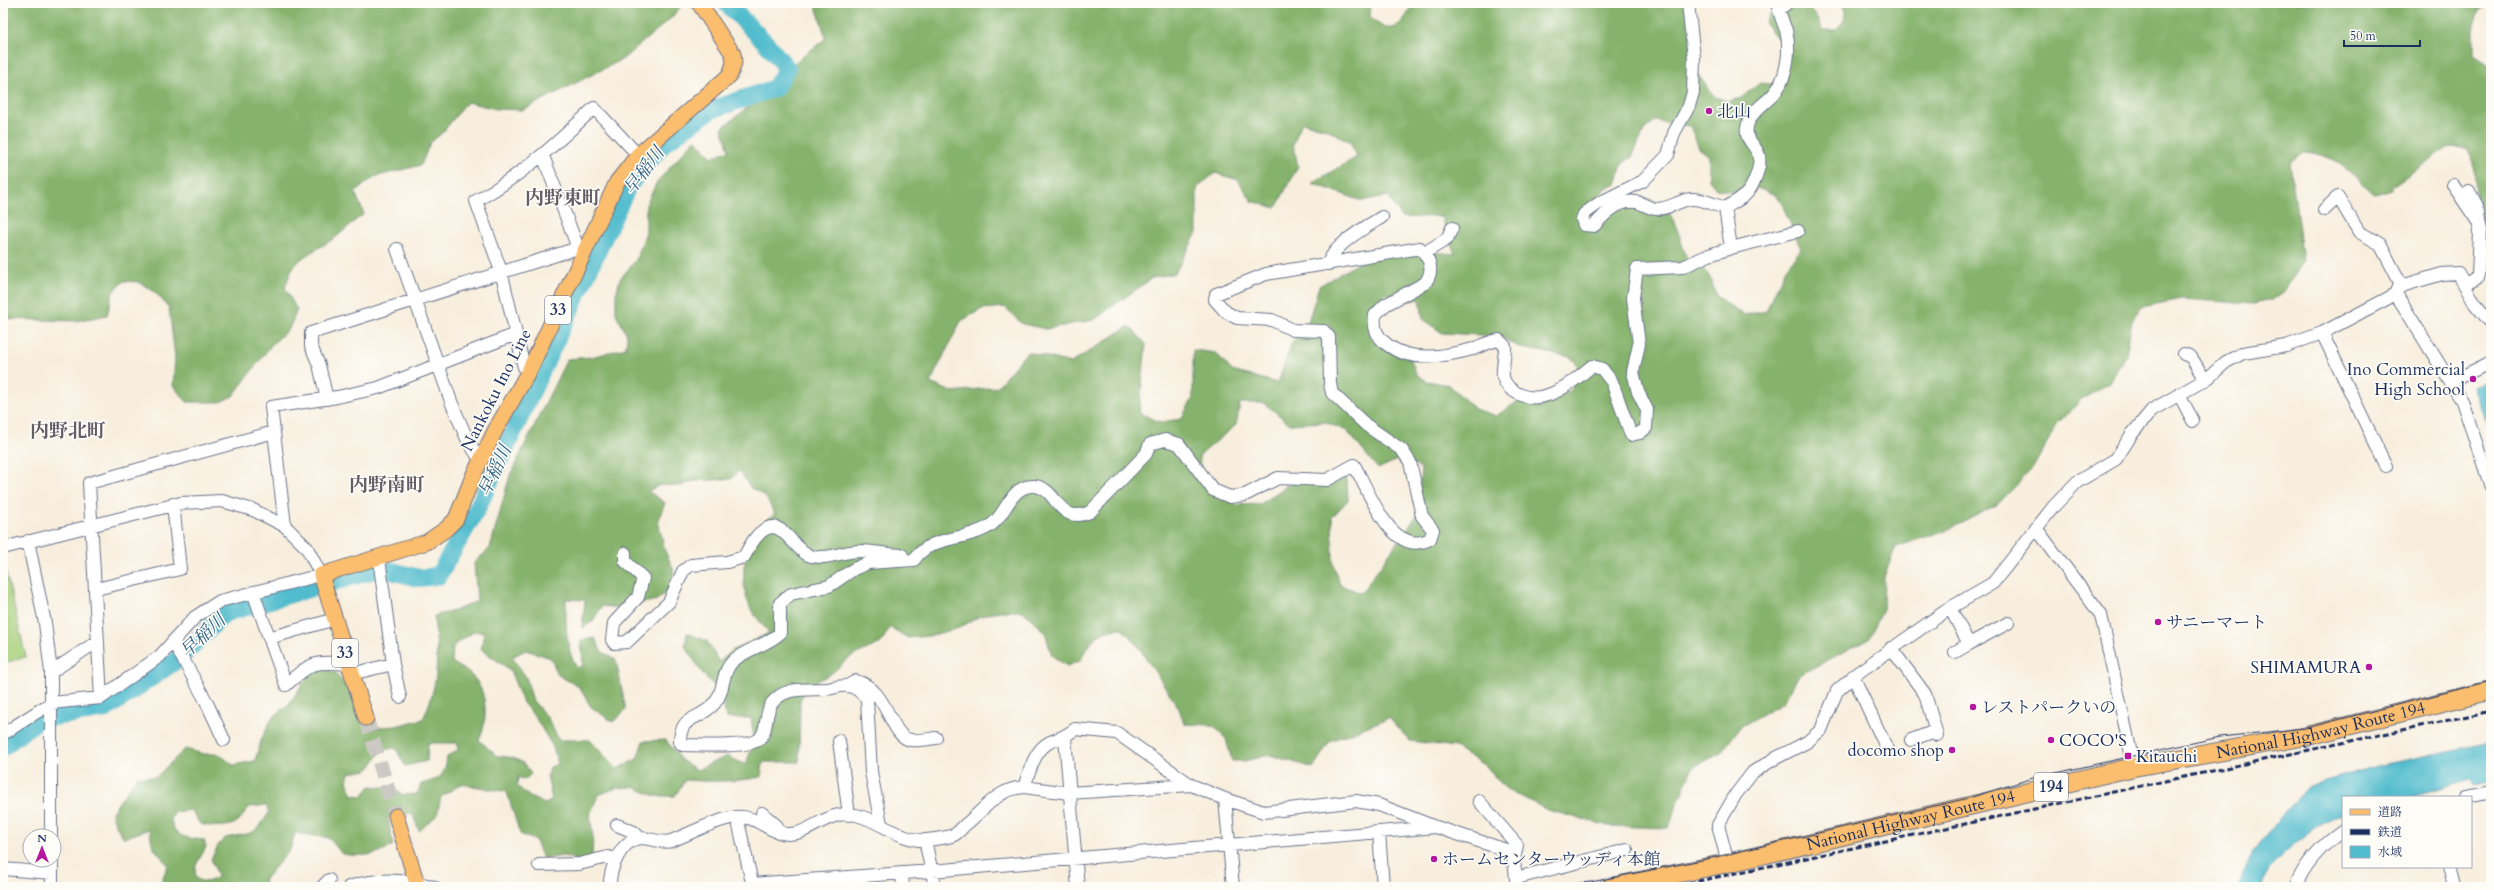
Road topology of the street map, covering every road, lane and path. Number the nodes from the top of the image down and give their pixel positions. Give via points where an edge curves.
1 (699, 3) edge
2 (1688, 3) edge
3 (1787, 3) edge
4 (638, 155) junction
5 (543, 156) junction
6 (2453, 185) dead end
7 (2469, 191) dead end
8 (1725, 208) junction
9 (2324, 210) dead end
10 (1382, 217) dead end
11 (2478, 222) junction
12 (1452, 228) dead end
13 (1798, 231) dead end
14 (1731, 248) junction
15 (397, 249) dead end
16 (582, 250) junction
17 (1424, 253) junction
18 (1328, 264) junction
19 (501, 271) junction
20 (2465, 284) junction
21 (2399, 290) junction
22 (415, 299) junction
23 (2491, 323) edge
24 (2322, 333) junction
25 (516, 334) junction
26 (2184, 354) dead end
27 (2491, 362) edge
28 (440, 364) junction
29 (530, 371) junction
30 (2205, 380) junction
31 (2450, 382) junction
32 (2179, 394) junction
33 (327, 399) junction
34 (2193, 421) dead end
35 (274, 432) junction
36 (481, 461) junction
37 (2386, 466) dead end
38 (2491, 487) edge
39 (174, 504) junction
40 (92, 525) junction
41 (285, 526) junction
42 (2036, 528) junction
43 (28, 541) junction
44 (3, 548) edge
45 (921, 550) junction
46 (625, 553) dead end
47 (380, 558) junction
48 (323, 580) junction
49 (96, 589) junction
50 (252, 592) junction
51 (1950, 608) junction
52 (336, 619) junction
53 (2008, 623) dead end
54 (269, 638) junction
55 (98, 641) junction
56 (173, 641) junction
57 (1969, 644) junction
58 (1891, 648) junction
59 (1955, 652) dead end
60 (392, 664) junction
61 (350, 669) junction
62 (51, 672) junction
63 (1853, 676) junction
64 (847, 686) junction
65 (2491, 690) edge
66 (400, 697) dead end
67 (101, 698) junction
68 (51, 703) junction
69 (366, 718) tunnel mouth
70 (3, 734) edge
71 (936, 738) dead end
72 (1065, 738) junction
73 (224, 740) dead end
74 (839, 740) dead end
75 (1911, 740) dead end
76 (1887, 749) dead end
77 (2134, 767) junction
78 (1191, 785) junction
79 (1024, 787) junction
80 (2491, 792) edge
81 (1069, 793) junction
82 (2472, 796) edge
83 (1225, 799) junction
84 (1479, 801) dead end
85 (762, 813) dead end
86 (848, 815) junction
87 (396, 816) tunnel mouth
88 (737, 817) junction
89 (881, 824) junction
90 (617, 825) dead end
91 (1436, 827) junction
92 (51, 828) edge
93 (2342, 831) edge
94 (1379, 832) junction
95 (787, 834) junction
96 (640, 838) junction
97 (925, 840) junction
98 (1229, 844) junction
99 (1627, 850) dead end
100 (1075, 858) junction
101 (616, 859) junction
102 (1514, 861) junction
103 (1728, 863) junction
104 (540, 865) dead end
105 (52, 868) edge
106 (2449, 868) edge
107 (3, 869) edge
108 (932, 871) junction
109 (52, 872) junction
110 (902, 873) junction
111 (1517, 882) edge
112 (417, 884) edge
113 (609, 885) edge
114 (752, 886) edge
115 (52, 887) edge
116 (349, 887) edge
117 (434, 887) edge
118 (903, 887) edge
119 (935, 887) edge
120 (1078, 887) edge
121 (1233, 887) edge
122 (1383, 887) edge
123 (1611, 887) edge
124 (2295, 887) edge
125 (2455, 887) edge

1 - 4 main road, Nankoku Ino Line / 33 via 733,54 734,63 730,75
2 - 8 street via 1694,58 1693,92 1689,106 1674,133 1668,156 1643,181 1599,203 1584,214 1582,219 1584,225 1594,226 1612,208 1636,202 1655,209 1668,208 1687,199
3 - 8 street via 1779,10 1786,31 1787,69 1776,92 1755,112 1748,123 1747,135 1758,152 1760,161 1753,183 1746,194
4 - 5 street via 594,108
4 - 16 main road, Nankoku Ino Line / 33 via 617,182
5 - 16 street
5 - 19 street via 509,182 476,201
6 - 11 street
7 - 11 street via 2476,204
8 - 14 street
9 - 21 street via 2338,197 2359,232 2380,244
10 - 18 street via 1352,236 1333,255
11 - 20 street via 2478,277
12 - 17 street via 1447,239
13 - 14 street
14 - 17 street via 1709,254 1683,267 1637,269 1633,298 1639,344 1633,372 1638,392 1647,410 1646,428 1640,433 1630,435 1612,382 1602,369 1592,366 1561,390 1545,396 1523,396 1510,389 1503,378 1505,346 1499,340 1444,355 1414,357 1398,353 1380,340 1374,327 1374,315 1385,305 1425,283 1430,277 1432,270
15 - 22 street
16 - 19 street
16 - 29 main road, Nankoku Ino Line / 33
17 - 18 street via 1420,248
18 - 45 street via 1266,274 1216,294 1215,300 1226,312 1237,318 1272,320 1293,330 1324,331 1329,337 1332,393 1366,425 1402,450 1410,462 1422,516 1433,530 1430,539 1423,543 1411,542 1402,539 1388,527 1354,465 1327,480 1278,478 1245,495 1230,497 1213,490 1179,444 1165,440 1150,444 1146,454 1090,512 1073,516 1042,489 1035,486 1024,487 1013,495 1000,517 991,525
19 - 22 street
19 - 25 street
20 - 21 street via 2458,273 2448,273
20 - 23 street via 2475,304
21 - 24 street
21 - 31 street
22 - 28 street
22 - 33 street via 311,333 311,346 319,364
24 - 30 street via 2286,346 2243,353 2226,362
24 - 37 street
25 - 28 street
25 - 29 street via 524,367
26 - 30 street via 2191,357
27 - 31 street
28 - 33 street via 378,388
28 - 36 street via 452,404 468,441
29 - 36 main road, Nankoku Ino Line / 33 via 496,428
30 - 32 street
31 - 38 street via 2462,401
32 - 34 street
32 - 42 street via 2152,410 2116,459 2077,482
33 - 35 street via 271,407
35 - 40 street via 89,483
35 - 41 street
36 - 47 main road, Nankoku Ino Line / 33 via 456,519 446,529 427,542
39 - 40 street
39 - 41 street via 222,501 254,510
39 - 49 street via 180,569
40 - 43 street
40 - 49 street
41 - 48 street via 307,548
42 - 51 street via 1993,583
42 - 77 street via 2101,615
43 - 44 street
43 - 62 street via 45,624
45 - 46 street via 904,555 858,551 819,557 802,552 781,530 774,527 765,529 754,540 744,557 727,562 691,565 683,571 669,602 627,642 614,644 614,624 638,597 643,578 625,561
45 - 64 street via 914,560 868,563 829,586 791,594 780,603 780,633 772,641 734,661 727,668 720,696 704,713 684,724 680,729 680,742 682,745 736,745 757,740 763,734 771,703 782,694 800,688 826,689
47 - 48 main road, Nankoku Ino Line / 33
47 - 60 street
48 - 50 street
48 - 52 main road, 33
49 - 55 street
50 - 54 street
50 - 56 street via 220,601 195,617
51 - 57 street
51 - 58 street
52 - 54 street
52 - 61 main road, 33
53 - 57 street
54 - 61 street via 286,685 308,666 329,662
55 - 62 street
55 - 67 street
56 - 67 street via 160,656
56 - 73 street
57 - 59 street
58 - 63 street
58 - 75 street via 1924,694 1936,733
60 - 61 street
60 - 66 street
61 - 69 main road, 33
62 - 68 street
63 - 76 street
63 - 103 street via 1837,692 1821,730 1807,742 1753,772 1736,794 1718,826
64 - 71 street via 856,681 862,682 882,693 895,727 909,740
64 - 89 street via 860,692 867,699 871,772
65 - 77 highway, National Highway Route 194 / 194 via 2307,736
67 - 68 street
68 - 70 street
68 - 92 street
72 - 78 street via 1075,729 1117,733
72 - 79 street via 1041,748 1033,761
72 - 81 street
74 - 86 street
77 - 103 highway, National Highway Route 194 / 194
78 - 81 street
78 - 83 street
79 - 81 street
79 - 97 street via 1001,792 954,835
80 - 82 street
81 - 100 street
83 - 91 street via 1264,812 1356,802 1379,805
83 - 98 street
84 - 102 street via 1517,845
85 - 95 street
86 - 89 street via 856,815
86 - 95 street via 818,821 803,831
87 - 112 main road
88 - 95 street via 752,819
88 - 96 street via 669,841
88 - 114 street
89 - 97 street via 904,836
90 - 96 street via 634,832
91 - 94 street
91 - 102 street via 1509,851
93 - 124 street via 2314,856
94 - 98 street
94 - 122 street
96 - 101 street via 625,847
97 - 108 street
98 - 100 street
98 - 121 street
99 - 111 street
100 - 108 street
100 - 120 street
101 - 104 street via 608,857 579,864
101 - 113 street via 610,870
102 - 111 street
103 - 123 highway, National Highway Route 194 / 194
105 - 109 street
106 - 125 street
107 - 109 street
108 - 110 street
108 - 119 street
109 - 115 street
110 - 114 street
110 - 118 street
112 - 116 street via 386,880
112 - 117 street

